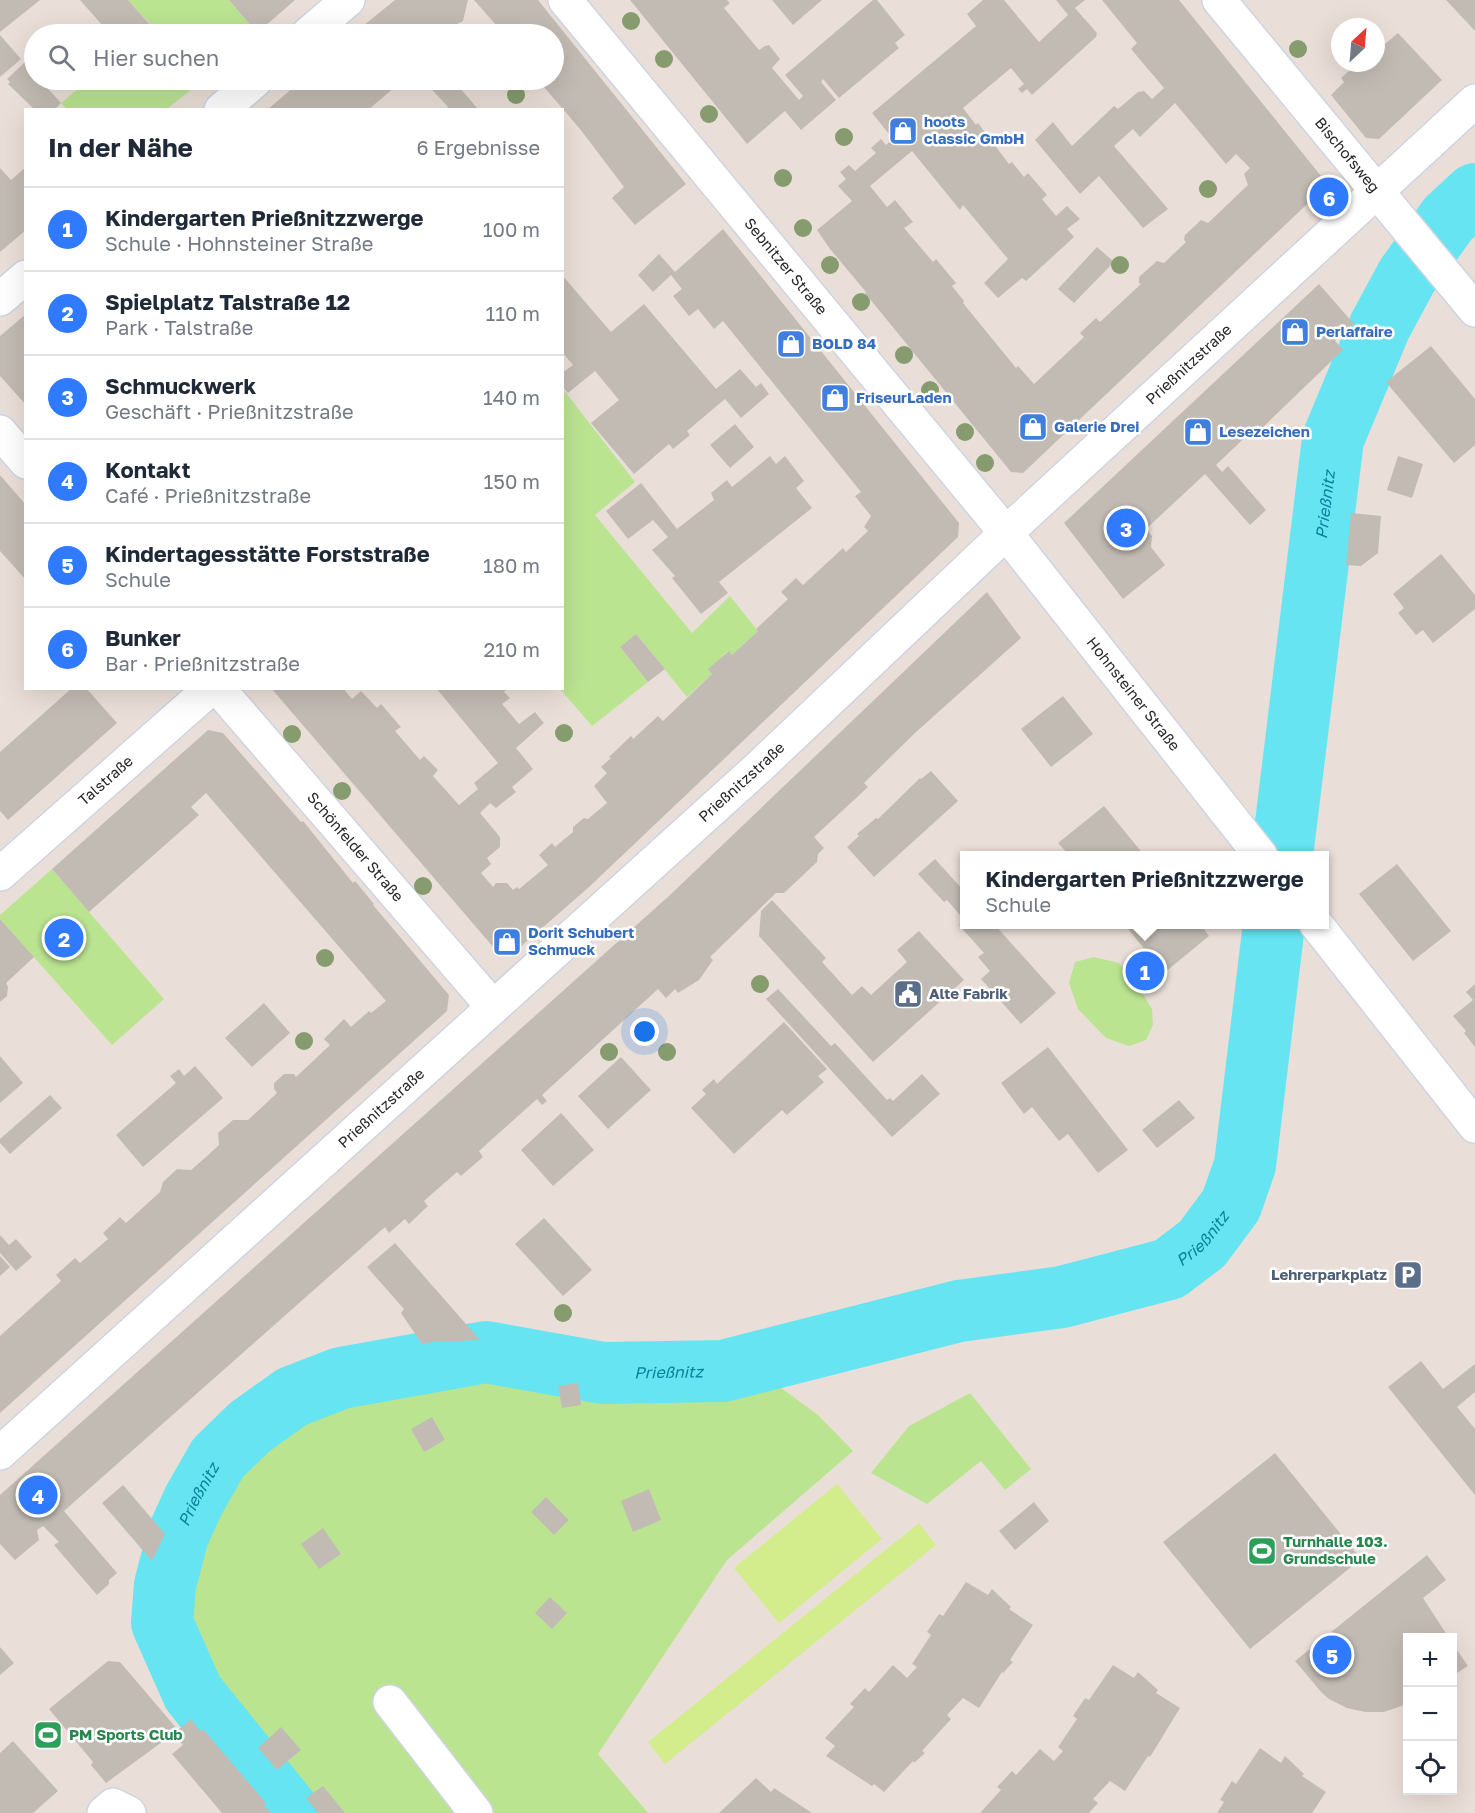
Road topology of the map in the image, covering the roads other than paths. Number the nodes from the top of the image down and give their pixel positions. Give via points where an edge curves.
1 (348, 0) edge
2 (565, 0) edge
3 (1219, 0) edge
4 (320, 24) edge
5 (244, 90) edge
6 (1475, 101) edge
7 (223, 108) edge
8 (1376, 191) junction
9 (24, 279) edge
10 (0, 299) edge
11 (1475, 310) edge
12 (0, 432) edge
13 (24, 460) edge
14 (1006, 533) junction
15 (209, 690) edge
16 (220, 690) edge
17 (1258, 851) edge
18 (0, 874) edge
19 (1320, 929) edge
20 (493, 1006) junction
21 (1475, 1126) edge
22 (0, 1453) edge
23 (390, 1702) dead end
24 (104, 1813) edge
25 (129, 1813) edge
26 (476, 1813) edge

1 - 4 street
2 - 14 street, Sebnitzer Straße
3 - 8 street, Bischofsweg
5 - 7 street
6 - 8 street, Prießnitzstraße
8 - 11 street, Bischofsweg
8 - 14 street, Prießnitzstraße
9 - 10 street
12 - 13 street
14 - 17 street, Hohnsteiner Straße
14 - 20 street, Prießnitzstraße via 758,768
15 - 18 street, Talstraße
16 - 20 street, Schönfelder Straße
19 - 21 street
20 - 22 street, Prießnitzstraße
23 - 26 street
24 - 25 street via 113,1805

